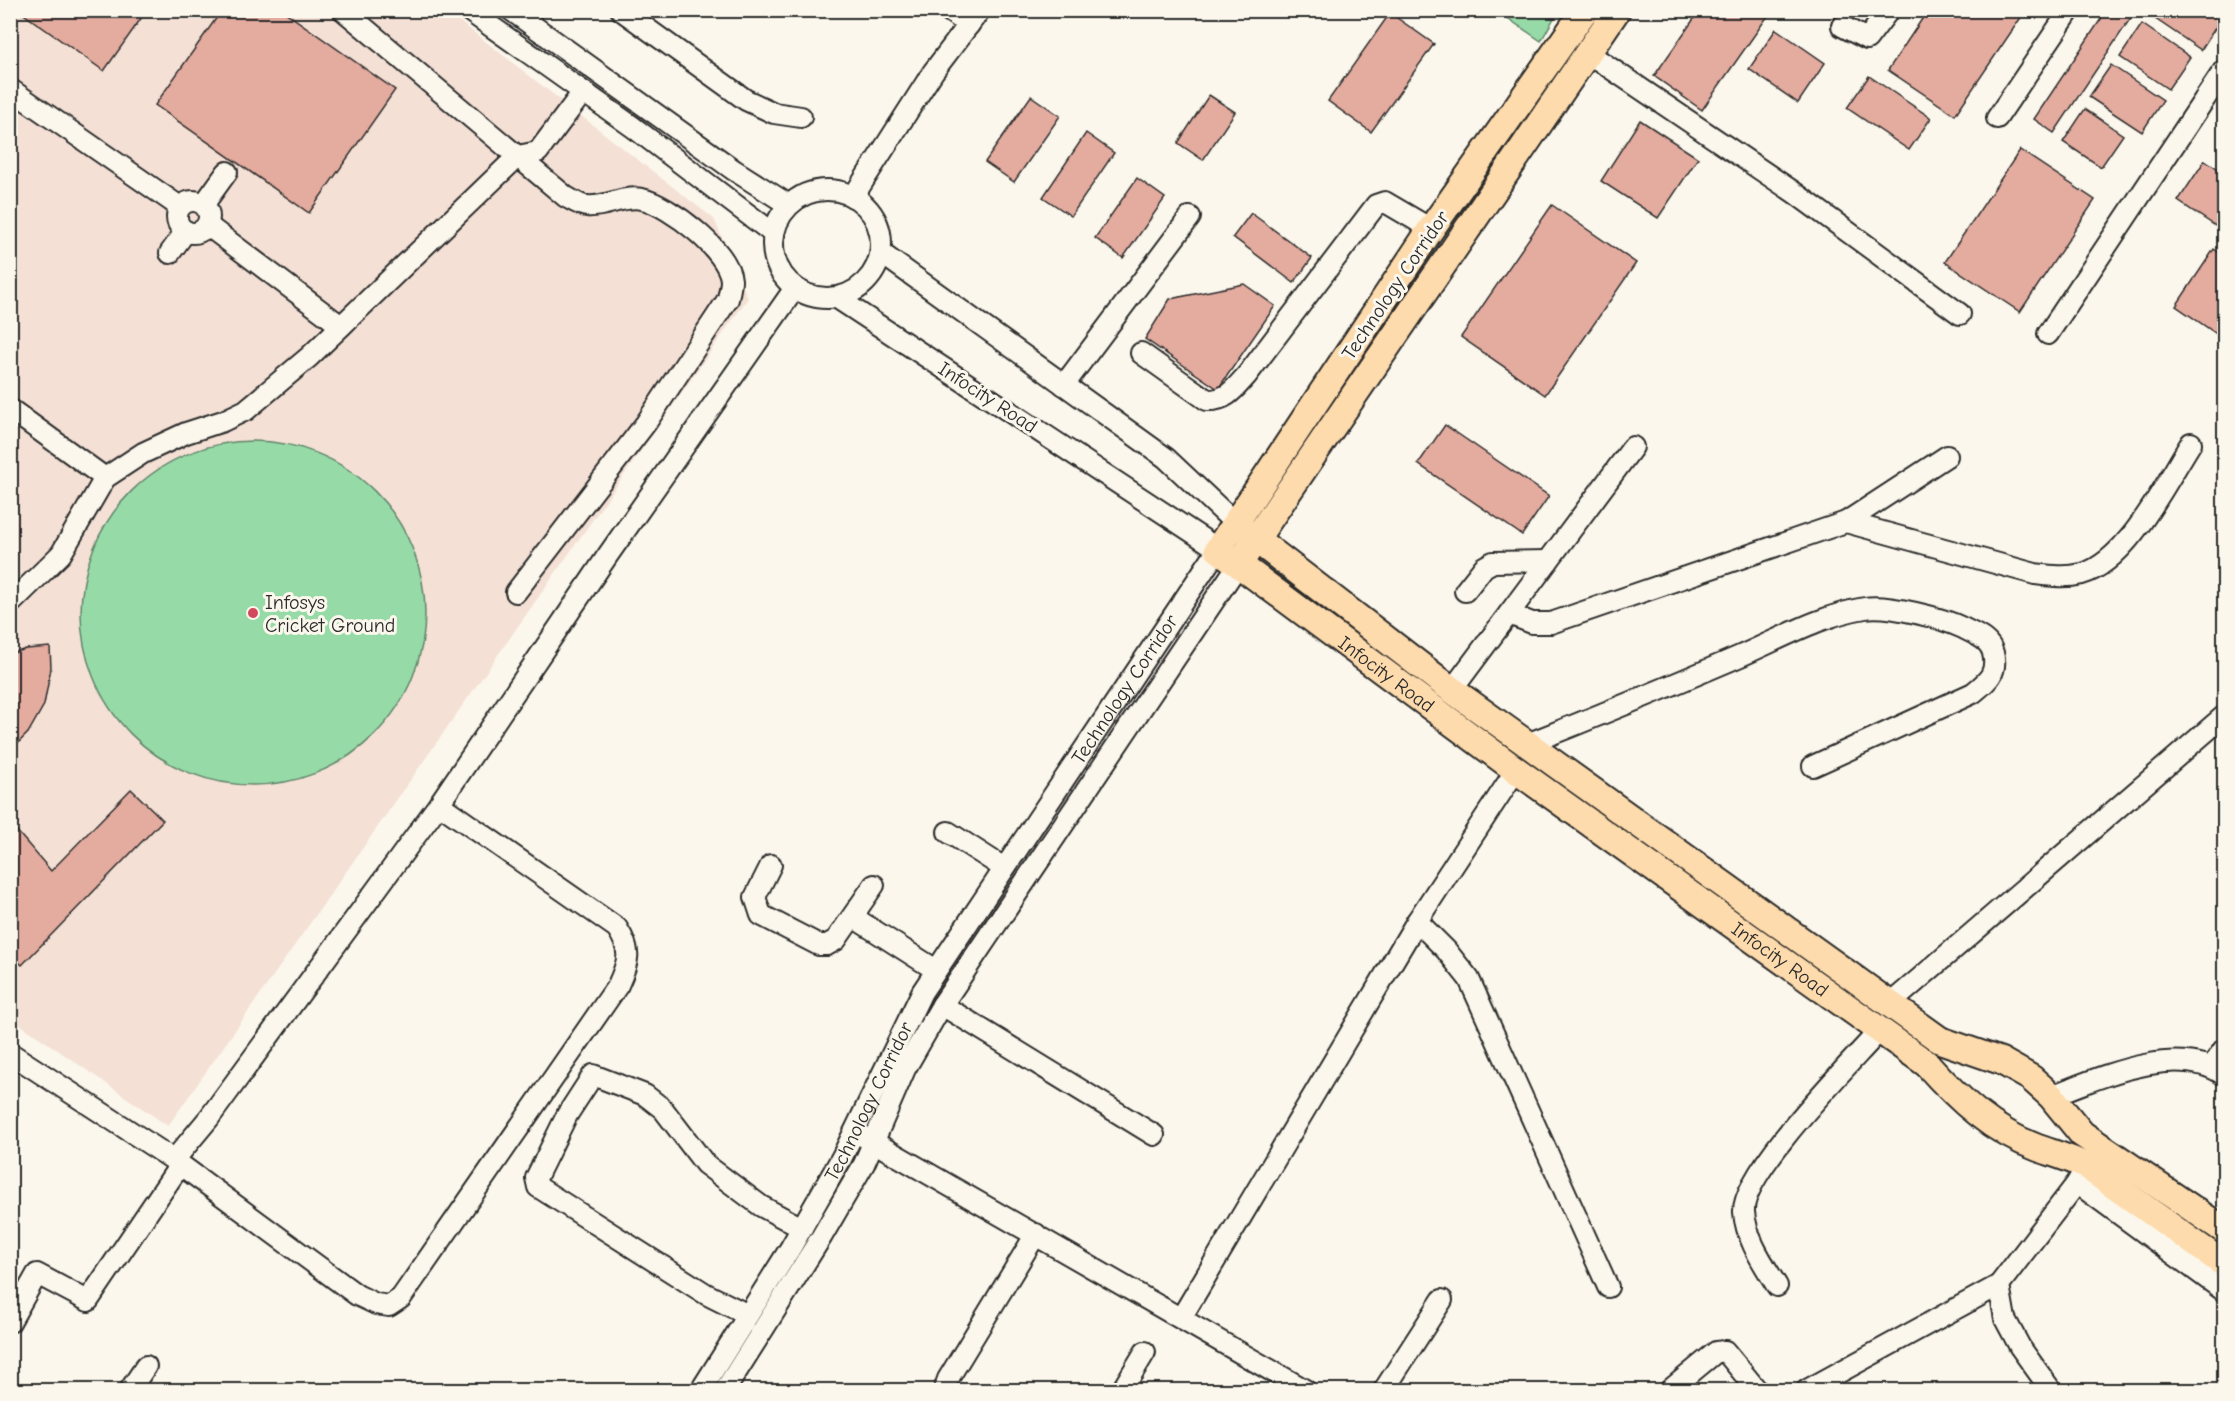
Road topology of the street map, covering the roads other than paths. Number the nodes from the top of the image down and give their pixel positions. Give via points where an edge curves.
1 (343, 10) edge
2 (468, 10) edge
3 (511, 10) edge
4 (621, 10) edge
5 (948, 10) edge
6 (1585, 10) edge
7 (1617, 10) edge
8 (1889, 10) edge
9 (2070, 10) edge
10 (974, 18) edge
11 (1842, 26) dead end
12 (1588, 53) junction
13 (2224, 70) edge
14 (10, 89) edge
15 (583, 92) junction
16 (801, 117) dead end
17 (1997, 118) dead end
18 (518, 156) junction
19 (227, 172) dead end
20 (853, 197) junction
21 (204, 204) junction
22 (789, 205) junction
23 (180, 207) junction
24 (1190, 218) dead end
25 (207, 225) junction
26 (1431, 229) junction
27 (186, 231) junction
28 (774, 234) junction
29 (170, 253) dead end
30 (881, 253) junction
31 (795, 288) junction
32 (837, 298) junction
33 (1960, 314) dead end
34 (341, 326) junction
35 (2048, 334) dead end
36 (1141, 353) dead end
37 (1064, 385) junction
38 (10, 409) edge
39 (2191, 444) dead end
40 (1633, 447) dead end
41 (1947, 456) dead end
42 (105, 478) junction
43 (1846, 522) junction
44 (1236, 524) junction
45 (1256, 542) junction
46 (1218, 549) junction
47 (1548, 561) junction
48 (1238, 565) junction
49 (1465, 591) dead end
50 (516, 592) dead end
51 (10, 604) edge
52 (1509, 614) junction
53 (1452, 690) junction
54 (2224, 716) edge
55 (1527, 744) junction
56 (1813, 766) dead end
57 (1516, 770) junction
58 (439, 804) junction
59 (948, 832) dead end
60 (771, 865) dead end
61 (1004, 868) junction
62 (874, 885) dead end
63 (853, 917) junction
64 (1417, 921) junction
65 (936, 970) junction
66 (1890, 1004) junction
67 (942, 1005) junction
68 (1879, 1031) junction
69 (1940, 1040) junction
70 (2224, 1049) edge
71 (10, 1053) edge
72 (1927, 1064) junction
73 (2218, 1070) edge
74 (2050, 1096) junction
75 (854, 1131) junction
76 (2082, 1134) junction
77 (1154, 1135) dead end
78 (874, 1141) junction
79 (177, 1163) junction
80 (2077, 1168) junction
81 (802, 1228) junction
82 (2224, 1230) edge
83 (1036, 1234) junction
84 (2224, 1264) edge
85 (1999, 1285) junction
86 (1777, 1286) dead end
87 (1608, 1287) dead end
88 (2224, 1291) edge
89 (1442, 1300) dead end
90 (748, 1316) junction
91 (1181, 1318) junction
92 (10, 1322) edge
93 (1145, 1352) dead end
94 (146, 1366) dead end
95 (130, 1390) edge
96 (701, 1390) edge
97 (725, 1390) edge
98 (944, 1390) edge
99 (1122, 1390) edge
100 (1305, 1390) edge
101 (1384, 1390) edge
102 (1670, 1390) edge
103 (1757, 1390) edge
104 (1807, 1390) edge
105 (2051, 1390) edge

1 - 18 street
2 - 15 street
3 - 22 street
4 - 16 street via 746,100 774,113
5 - 10 street
6 - 26 main road, Technology Corridor
7 - 12 main road
8 - 11 street via 1867,39
9 - 17 street
10 - 20 street via 933,72
12 - 33 street via 1795,193
12 - 45 main road
13 - 35 street
14 - 23 street
15 - 18 street via 538,153
15 - 28 street
18 - 34 street
18 - 50 street via 566,197 588,206 641,199 664,209 711,243 724,260 731,280 728,299 646,423
19 - 21 street
20 - 22 street via 819,190
20 - 30 street via 877,223
21 - 23 street via 192,201
21 - 25 street
22 - 28 street
23 - 27 street via 177,218
24 - 37 street
25 - 27 street via 198,233
25 - 34 street
26 - 36 street via 1385,202 1376,205 1247,375 1218,400 1207,400
26 - 44 main road, Technology Corridor
27 - 29 street
28 - 31 street via 777,265
30 - 32 street via 866,282
30 - 37 street, Infocity Road
31 - 32 street via 815,297
31 - 58 street
32 - 46 street, Infocity Road
34 - 42 street via 246,410 143,453
37 - 44 street, Infocity Road via 1166,458
38 - 42 street
39 - 43 street via 2116,553 2101,566 2082,574 2035,574
40 - 47 street
41 - 43 street
42 - 51 street via 61,554
43 - 52 street via 1567,619 1532,623
44 - 45 main road, Infocity Road
44 - 46 main road, Technology Corridor
45 - 48 main road
45 - 53 main road, Infocity Road
46 - 48 main road, Infocity Road
46 - 61 street, Technology Corridor
47 - 49 street via 1493,562 1484,567
47 - 52 street
48 - 57 main road, Infocity Road
48 - 67 street
52 - 53 street
53 - 55 main road, Infocity Road
54 - 66 street
55 - 56 street via 1827,619 1866,608 1885,608 1955,624 1983,638 1992,648 1996,664 1991,678 1973,693
55 - 66 main road, Infocity Road
57 - 64 street
57 - 68 main road, Infocity Road
58 - 79 street
58 - 79 street via 617,928 627,943 628,963 618,985 401,1298 389,1306 357,1295
59 - 61 street
60 - 63 street via 755,897 761,915 771,922 819,945 827,945 836,940
61 - 65 street, Technology Corridor
62 - 63 street
63 - 65 street
64 - 87 street via 1469,979
64 - 91 street
65 - 75 street, Technology Corridor
66 - 69 main road, Infocity Road
67 - 77 street
67 - 78 street via 905,1069
68 - 72 main road, Infocity Road
68 - 86 street via 1792,1130 1749,1188 1743,1210 1752,1245
69 - 72 main road via 1930,1049
69 - 74 main road, Infocity Road via 2001,1061 2031,1078
70 - 73 street
71 - 79 street
72 - 80 main road, Infocity Road via 1979,1116
73 - 74 street via 2198,1063 2163,1062 2121,1071
74 - 76 main road, Infocity Road
75 - 78 street
75 - 81 street, Technology Corridor
76 - 80 main road
76 - 82 main road, Infocity Road
78 - 83 street
78 - 97 street via 822,1236
79 - 92 street via 88,1301 37,1274
80 - 84 main road, Infocity Road
80 - 85 street
80 - 88 street
81 - 90 street, Technology Corridor
81 - 90 street via 761,1206 705,1164 663,1109 645,1095 593,1075 567,1115 536,1178 538,1187 706,1294
83 - 91 street
83 - 98 street
85 - 104 street
85 - 105 street via 2005,1319
89 - 101 street
90 - 96 street, Technology Corridor
91 - 100 street
93 - 99 street
94 - 95 street
102 - 103 street via 1716,1352 1725,1351

